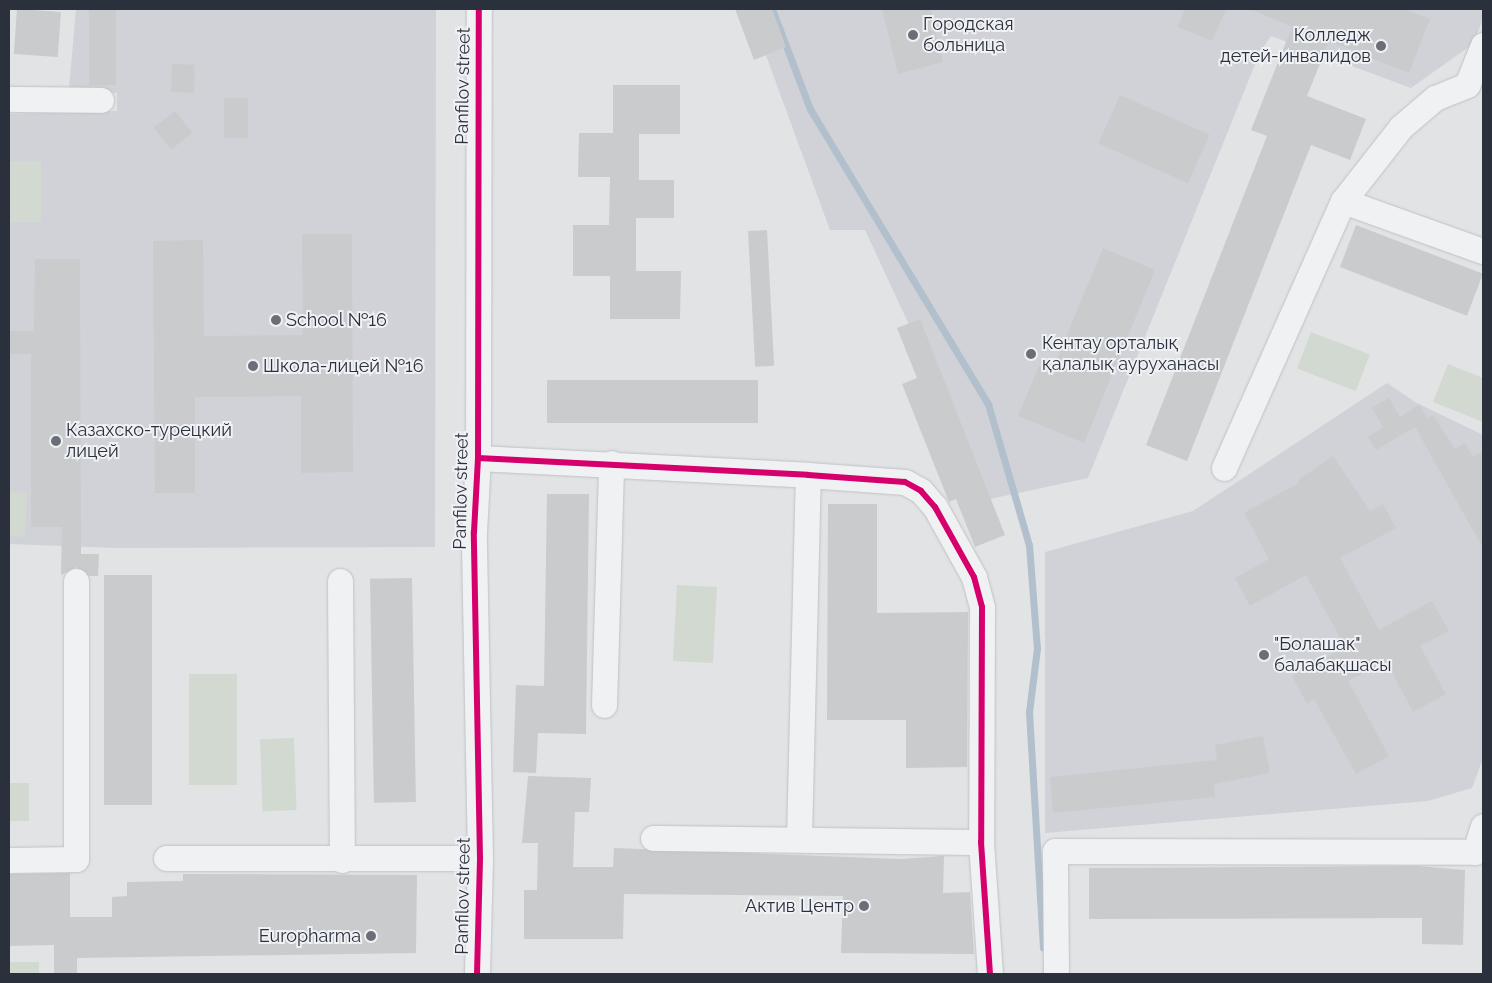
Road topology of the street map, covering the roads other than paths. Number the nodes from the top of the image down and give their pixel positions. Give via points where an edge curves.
1 (479, 9) edge
2 (1483, 45) edge
3 (1475, 88) edge
4 (9, 99) edge
5 (101, 100) dead end
6 (1343, 201) junction
7 (1483, 251) edge
8 (478, 458) junction
9 (611, 463) junction
10 (1224, 468) dead end
11 (808, 475) junction
12 (76, 581) dead end
13 (340, 581) dead end
14 (604, 705) dead end
15 (1483, 826) edge
16 (653, 838) dead end
17 (799, 838) junction
18 (982, 842) junction
19 (166, 858) dead end
20 (480, 858) junction
21 (9, 860) edge
22 (342, 860) junction
23 (477, 974) edge
24 (990, 974) edge
25 (1056, 974) edge

1 - 8 street, Panfilov street
2 - 3 street
3 - 6 street via 1435,98 1401,127
4 - 5 street
6 - 7 street
6 - 10 street
8 - 9 street
8 - 20 street, Panfilov street via 474,532
9 - 11 street
9 - 14 street
11 - 17 street
11 - 18 street via 905,482 921,491 935,507 974,577 982,607
12 - 21 street via 76,859
13 - 22 street
15 - 25 street via 1474,852 1055,851
16 - 17 street
17 - 18 street
18 - 24 street
19 - 22 street
20 - 22 street
20 - 23 street, Panfilov street

